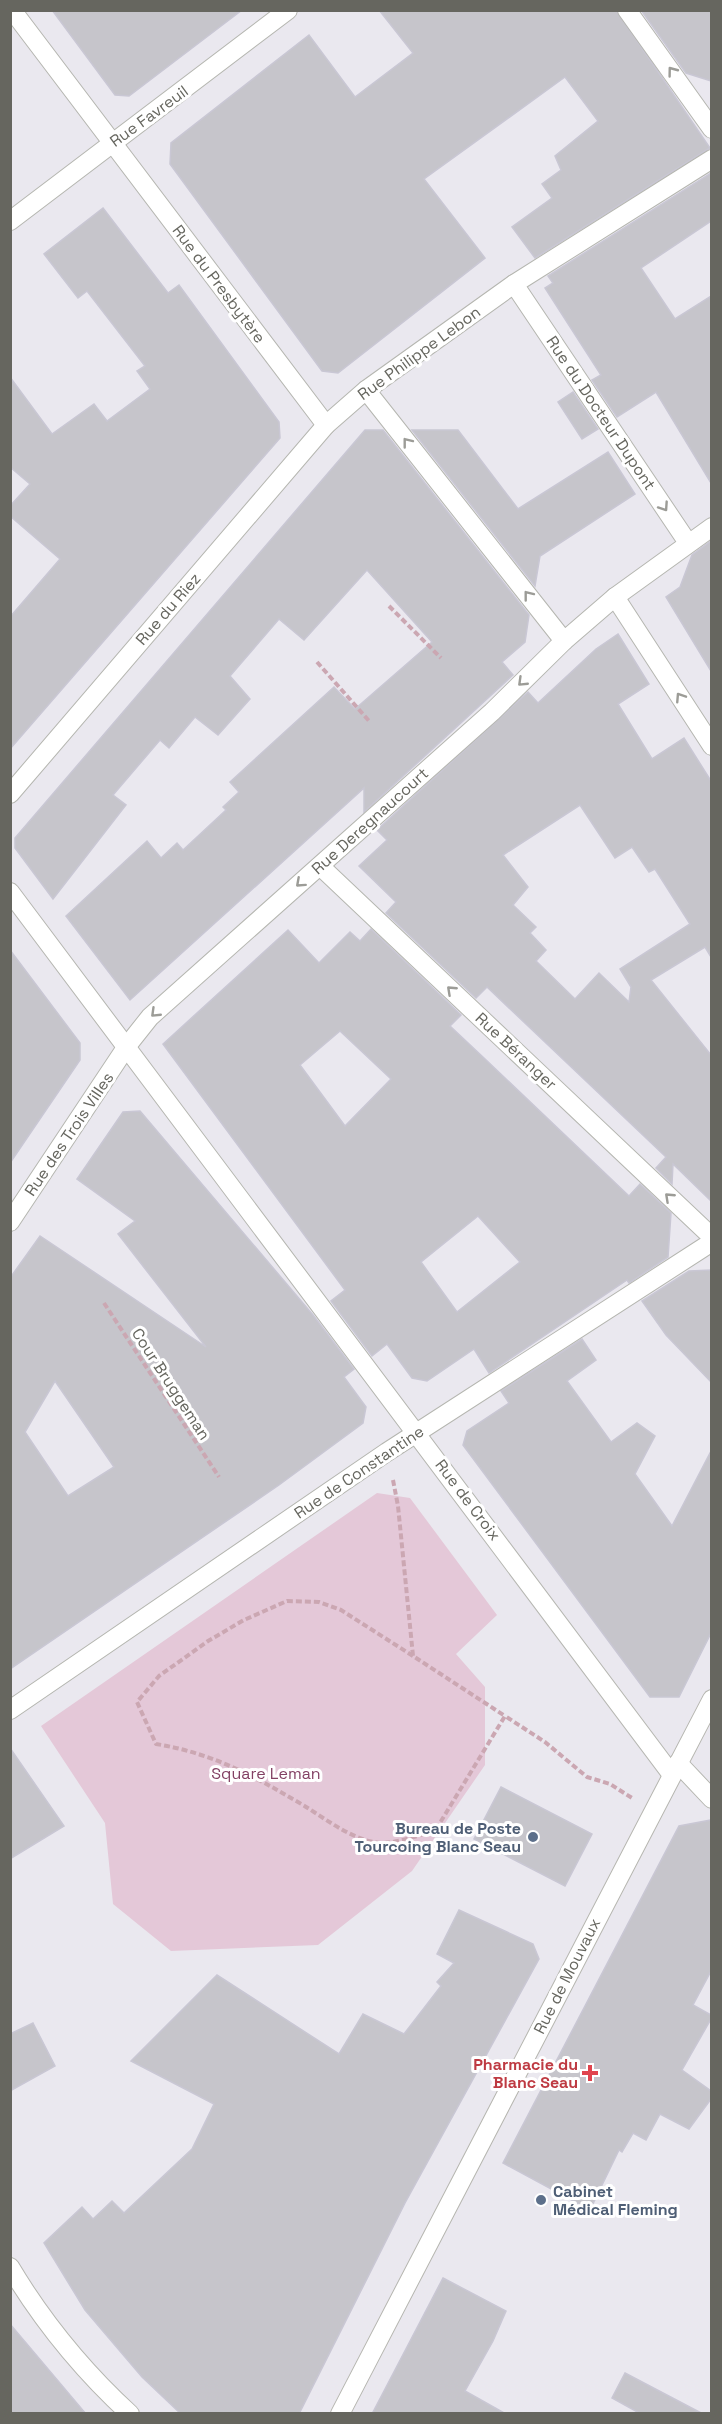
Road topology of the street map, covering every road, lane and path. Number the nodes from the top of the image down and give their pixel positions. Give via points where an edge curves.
1 (12, 10) edge
2 (288, 10) edge
3 (627, 10) edge
4 (709, 122) edge
5 (112, 142) junction
6 (711, 159) edge
7 (10, 221) edge
8 (514, 284) junction
9 (366, 390) junction
10 (326, 425) junction
11 (711, 527) edge
12 (688, 543) junction
13 (615, 597) junction
14 (389, 606) dead end
15 (564, 641) junction
16 (441, 658) dead end
17 (317, 662) dead end
18 (370, 723) dead end
19 (711, 746) edge
20 (10, 794) edge
21 (320, 866) junction
22 (10, 892) edge
23 (127, 1046) junction
24 (10, 1222) edge
25 (711, 1237) edge
26 (711, 1242) edge
27 (104, 1303) dead end
28 (417, 1433) junction
29 (387, 1452) junction
30 (219, 1478) dead end
31 (412, 1656) junction
32 (711, 1699) edge
33 (10, 1710) edge
34 (505, 1716) junction
35 (675, 1769) junction
36 (711, 1800) edge
37 (653, 1811) junction
38 (10, 2266) edge
39 (130, 2414) edge
40 (340, 2414) edge

1 - 5 street, Rue du Presbytère
2 - 5 street, Rue Favreuil
4 -> 3 street
5 - 7 street, Rue Favreuil
5 - 10 street, Rue du Presbytère
6 - 8 street, Rue Philippe Lebon
8 - 9 street, Rue Philippe Lebon
8 -> 12 street, Rue du Docteur Dupont
9 - 10 street, Rue Philippe Lebon
15 -> 9 street
10 - 20 street, Rue du Riez
11 - 12 street
12 - 13 street
13 - 15 street, Rue Deregnaucourt
19 -> 13 street
14 - 16 path
15 -> 21 street, Rue Deregnaucourt via 492,712
17 - 18 path
21 -> 23 street, Rue Deregnaucourt via 150,1017
25 -> 21 street, Rue Béranger
22 - 23 street, Rue de Croix
23 - 24 street, Rue des Trois Villes
23 - 28 street, Rue de Croix
26 - 28 street, Rue de Constantine
27 - 30 path, Cour Bruggeman
28 - 29 street, Rue de Constantine
28 - 35 street, Rue de Croix
29 - 31 path via 398,1506
29 - 33 street, Rue de Constantine
31 - 34 path
31 - 34 path via 340,1610 319,1602 287,1601 208,1641 159,1676 137,1702 156,1744 191,1750 218,1761 305,1806 338,1829 381,1843 435,1831
32 - 35 street, Rue de Mouvaux
34 - 37 path via 545,1742 587,1778 610,1784
35 - 36 street, Rue de Croix
35 - 37 street, Rue de Mouvaux
37 - 40 street, Rue de Mouvaux
38 - 39 street via 45,2322 78,2363

